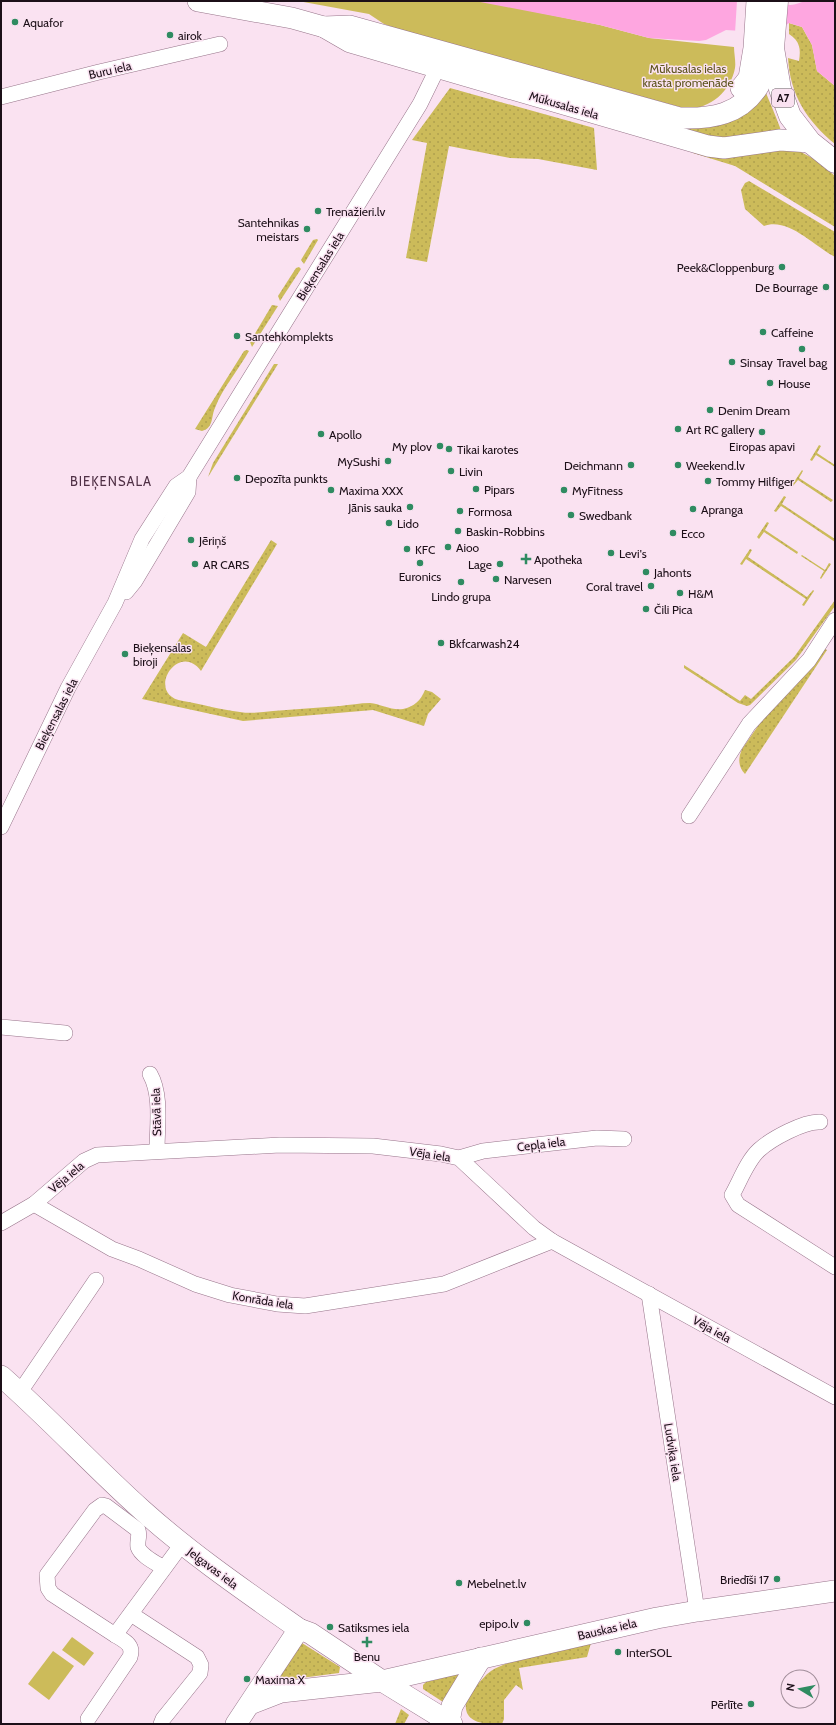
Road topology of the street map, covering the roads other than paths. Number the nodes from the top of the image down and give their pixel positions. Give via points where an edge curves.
1 (198, 1) edge
2 (757, 1) edge
3 (777, 1) edge
4 (220, 44) dead end
5 (764, 48) junction
6 (442, 60) junction
7 (1, 98) edge
8 (810, 142) junction
9 (835, 162) edge
10 (835, 620) edge
11 (689, 816) dead end
12 (1, 827) edge
13 (1, 1027) edge
14 (65, 1033) dead end
15 (150, 1074) dead end
16 (820, 1122) dead end
17 (624, 1139) dead end
18 (157, 1151) junction
19 (459, 1158) junction
20 (34, 1204) junction
21 (1, 1223) edge
22 (552, 1241) junction
23 (835, 1268) edge
24 (96, 1280) dead end
25 (649, 1294) junction
26 (1, 1376) edge
27 (18, 1391) junction
28 (835, 1397) edge
29 (182, 1544) junction
30 (164, 1568) junction
31 (835, 1591) edge
32 (697, 1611) junction
33 (131, 1614) junction
34 (299, 1629) junction
35 (115, 1635) junction
36 (481, 1658) junction
37 (382, 1681) junction
38 (250, 1704) junction
39 (88, 1719) dead end
40 (450, 1723) edge
41 (161, 1724) edge
42 (236, 1724) edge

1 - 6 street, Mūkusalas iela via 258,11 324,27 350,42
2 - 5 street, Mūkusalas iela
3 - 5 highway, Mūkusalas iela / A7
4 - 7 street, Buru iela
5 - 6 street, Mūkusalas iela via 758,86 742,104 723,115 695,118 680,118
5 - 8 highway, Mūkusalas iela / A7 via 790,116
6 - 8 street, Mūkusalas iela via 708,146 724,148 780,140
6 - 12 street, Bieķensalas iela via 420,104 188,477 176,486 142,539 115,603 68,688
8 - 9 highway, Mūkusalas iela / A7
10 - 11 street via 809,660 748,724
13 - 14 street
15 - 18 street, Stāvā iela via 156,1095
16 - 23 street via 803,1124 759,1150 732,1195 738,1205
17 - 19 street, Cepļa iela via 597,1138 552,1143 483,1151
18 - 19 street, Vēja iela via 280,1145 373,1146
18 - 20 street, Vēja iela via 97,1155 90,1158
19 - 22 street, Vēja iela via 534,1228
20 - 21 street, Vēja iela
20 - 22 street, Konrāda iela via 112,1249 139,1258 195,1284 277,1304 305,1306 444,1284
22 - 25 street, Vēja iela
24 - 27 street via 24,1386
25 - 28 street, Vēja iela
25 - 32 street, Ludviķa iela
26 - 27 street, Jelgavas iela
27 - 29 street, Jelgavas iela via 142,1510
29 - 30 street
29 - 34 street, Jelgavas iela
30 - 33 street
30 - 35 street via 142,1553 139,1548 138,1530 106,1506 102,1505 95,1510 47,1576 48,1588 52,1594
31 - 32 street, Bauskas iela
32 - 36 street, Bauskas iela
33 - 35 street
33 - 41 street via 197,1657 201,1665 200,1673
34 - 37 street, Jelgavas iela via 310,1633
34 - 38 street
35 - 39 street via 130,1645 132,1651
36 - 37 street, Bauskas iela
36 - 40 street via 452,1706
37 - 38 street via 281,1692
37 - 40 street, Jelgavas iela
38 - 42 street

